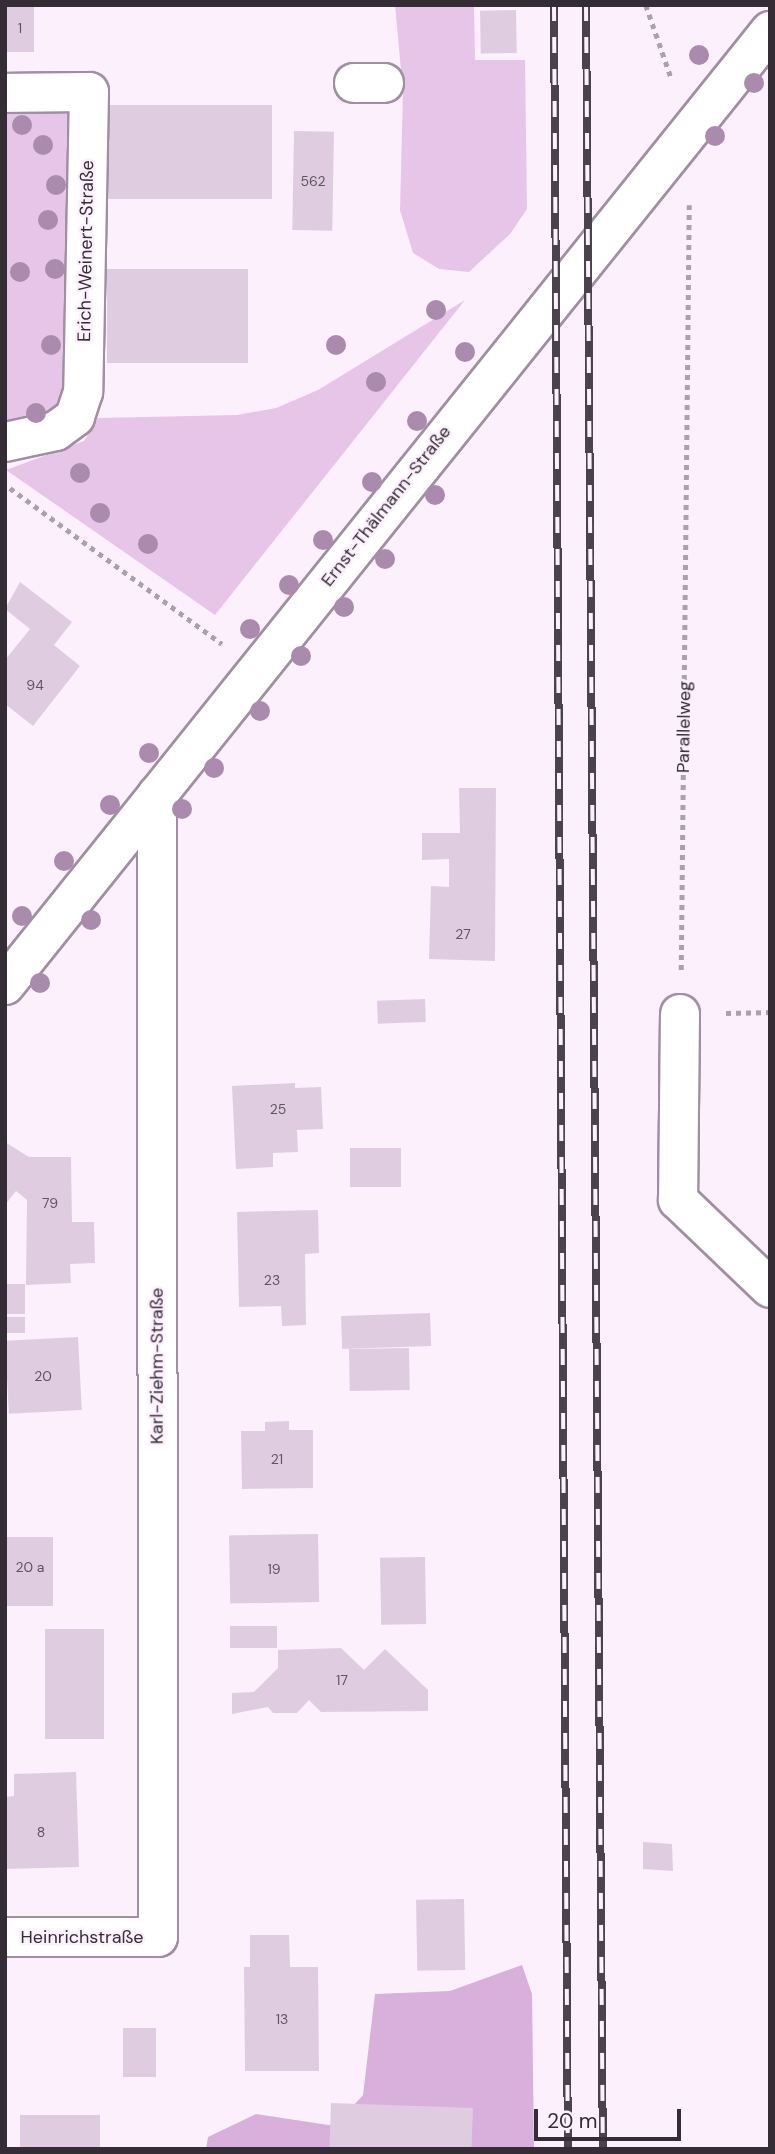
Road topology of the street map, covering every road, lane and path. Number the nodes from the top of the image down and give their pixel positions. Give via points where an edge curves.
1 (646, 5) edge
2 (770, 31) edge
3 (5, 93) edge
4 (690, 131) junction
5 (5, 442) edge
6 (5, 481) edge
7 (257, 669) junction
8 (157, 795) junction
9 (5, 985) edge
10 (680, 1014) joint
11 (767, 1288) edge
12 (5, 1937) edge
13 (158, 1937) joint

1 - 4 path, Parallelweg
2 - 4 street, Ernst-Thälmann-Straße
3 - 5 street, Erich-Weinert-Straße via 89,92 83,392 75,418 56,431
4 - 7 street, Ernst-Thälmann-Straße
4 - 10 path, Parallelweg
6 - 7 path via 13,492
7 - 8 street, Ernst-Thälmann-Straße
8 - 9 street, Ernst-Thälmann-Straße
8 - 13 street, Karl-Ziehm-Straße
10 - 11 street via 678,1200
12 - 13 street, Heinrichstraße

